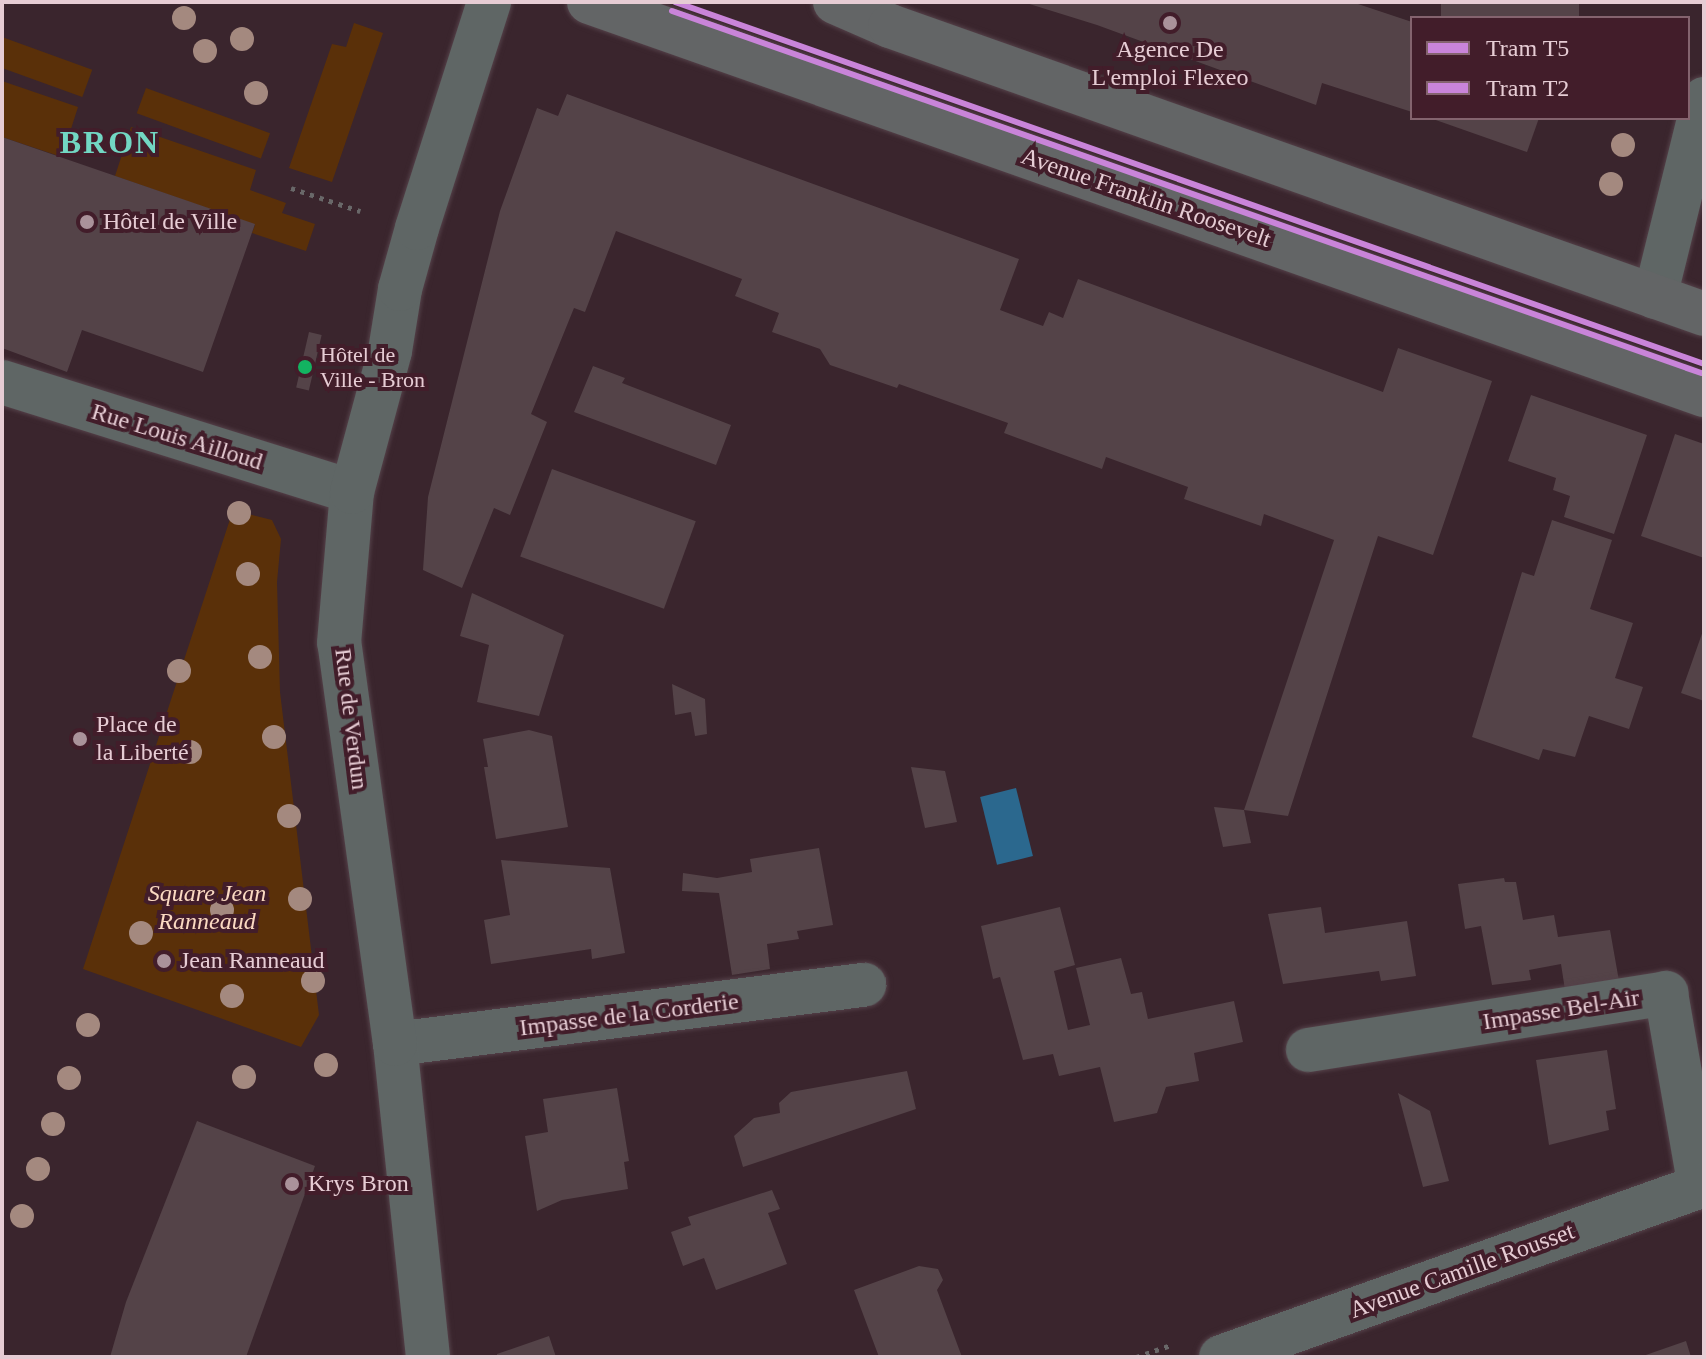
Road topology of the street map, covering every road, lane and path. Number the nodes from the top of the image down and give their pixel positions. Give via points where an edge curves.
1 (489, 2) edge
2 (589, 2) edge
3 (835, 2) edge
4 (1704, 99) edge
5 (291, 188) dead end
6 (360, 211) dead end
7 (1655, 297) junction
8 (1704, 314) edge
9 (2, 382) edge
10 (1704, 395) edge
11 (352, 492) junction
12 (864, 985) dead end
13 (395, 1044) junction
14 (1308, 1050) dead end
15 (1702, 1186) edge
16 (428, 1357) edge
17 (1221, 1357) edge

1 - 11 street, Rue de Verdun via 417,228
2 - 10 main road, Avenue Franklin Roosevelt
3 - 7 main road via 920,37
4 - 7 street
5 - 6 path
7 - 8 main road
9 - 11 street, Rue Louis Ailloud
11 - 13 street, Rue de Verdun via 339,643
12 - 13 street, Impasse de la Corderie
13 - 16 street, Rue de Verdun
14 - 15 street, Impasse Bel-Air via 1666,993
15 - 17 street, Avenue Camille Rousset

